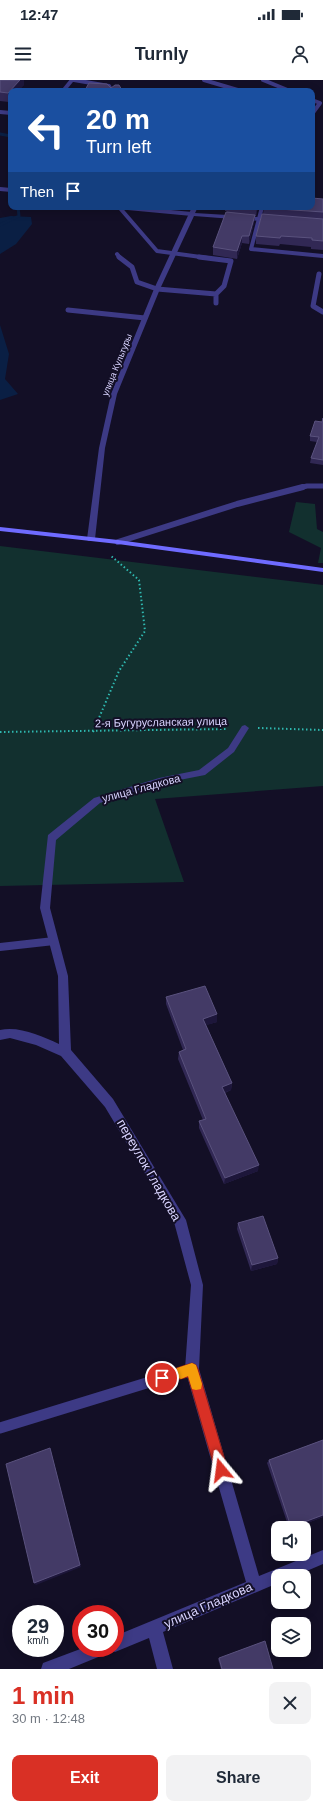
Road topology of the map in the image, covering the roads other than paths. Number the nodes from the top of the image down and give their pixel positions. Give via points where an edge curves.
1 (73, 80) edge
2 (204, 80) edge
3 (263, 80) edge
4 (66, 88) edge
5 (110, 88) edge
6 (231, 88) edge
7 (283, 88) edge
8 (315, 101) edge
9 (315, 110) edge
10 (121, 210) edge
11 (150, 210) edge
12 (194, 210) edge
13 (261, 210) edge
14 (192, 214) junction
15 (258, 219) junction
16 (280, 221) edge
17 (117, 254) dead end
18 (174, 254) junction
19 (323, 256) edge
20 (319, 274) dead end
21 (157, 290) junction
22 (216, 294) junction
23 (216, 304) dead end
24 (68, 310) dead end
25 (323, 312) edge
26 (145, 318) junction
27 (323, 486) edge
28 (0, 529) edge
29 (91, 539) junction
30 (118, 542) junction
31 (323, 570) edge
32 (246, 728) road end
33 (54, 941) junction
34 (0, 947) edge
35 (0, 1035) edge
36 (65, 1052) junction
37 (192, 1369) junction
38 (0, 1428) edge
39 (323, 1557) edge
40 (254, 1584) junction
41 (154, 1628) junction
42 (124, 1640) edge
43 (80, 1657) edge
44 (49, 1669) edge
45 (165, 1669) edge

1 - 4 lane
1 - 5 lane
2 - 6 lane
3 - 7 lane
8 - 9 lane via 320,103
10 - 18 lane via 157,250
11 - 14 lane
12 - 14 street, улица Культуры
13 - 15 lane
14 - 15 street
14 - 18 street, улица Культуры
15 - 16 street
15 - 19 lane via 252,250
17 - 21 lane via 132,267 137,282
18 - 21 street, улица Культуры
18 - 22 lane via 231,261 224,286
20 - 25 lane via 312,306
21 - 22 lane
21 - 26 street, улица Культуры
22 - 23 lane
24 - 26 lane
26 - 29 street, улица Культуры via 114,394 102,448
27 - 30 lane via 307,486 237,504
28 - 29 street
29 - 30 street
30 - 31 street
32 - 33 street, улица Гладкова via 231,750 202,773 159,781 97,800 51,838 46,908
33 - 34 lane
33 - 36 street, улица Гладкова via 63,976
35 - 36 street via 10,1033 38,1040
36 - 37 street, переулок Гладкова via 109,1103 180,1220 196,1284
37 - 38 lane
37 - 40 street, переулок Гладкова
39 - 40 street, улица Гладкова
40 - 41 street, улица Гладкова
41 - 42 street, улица Гладкова
41 - 45 street
43 - 44 street

